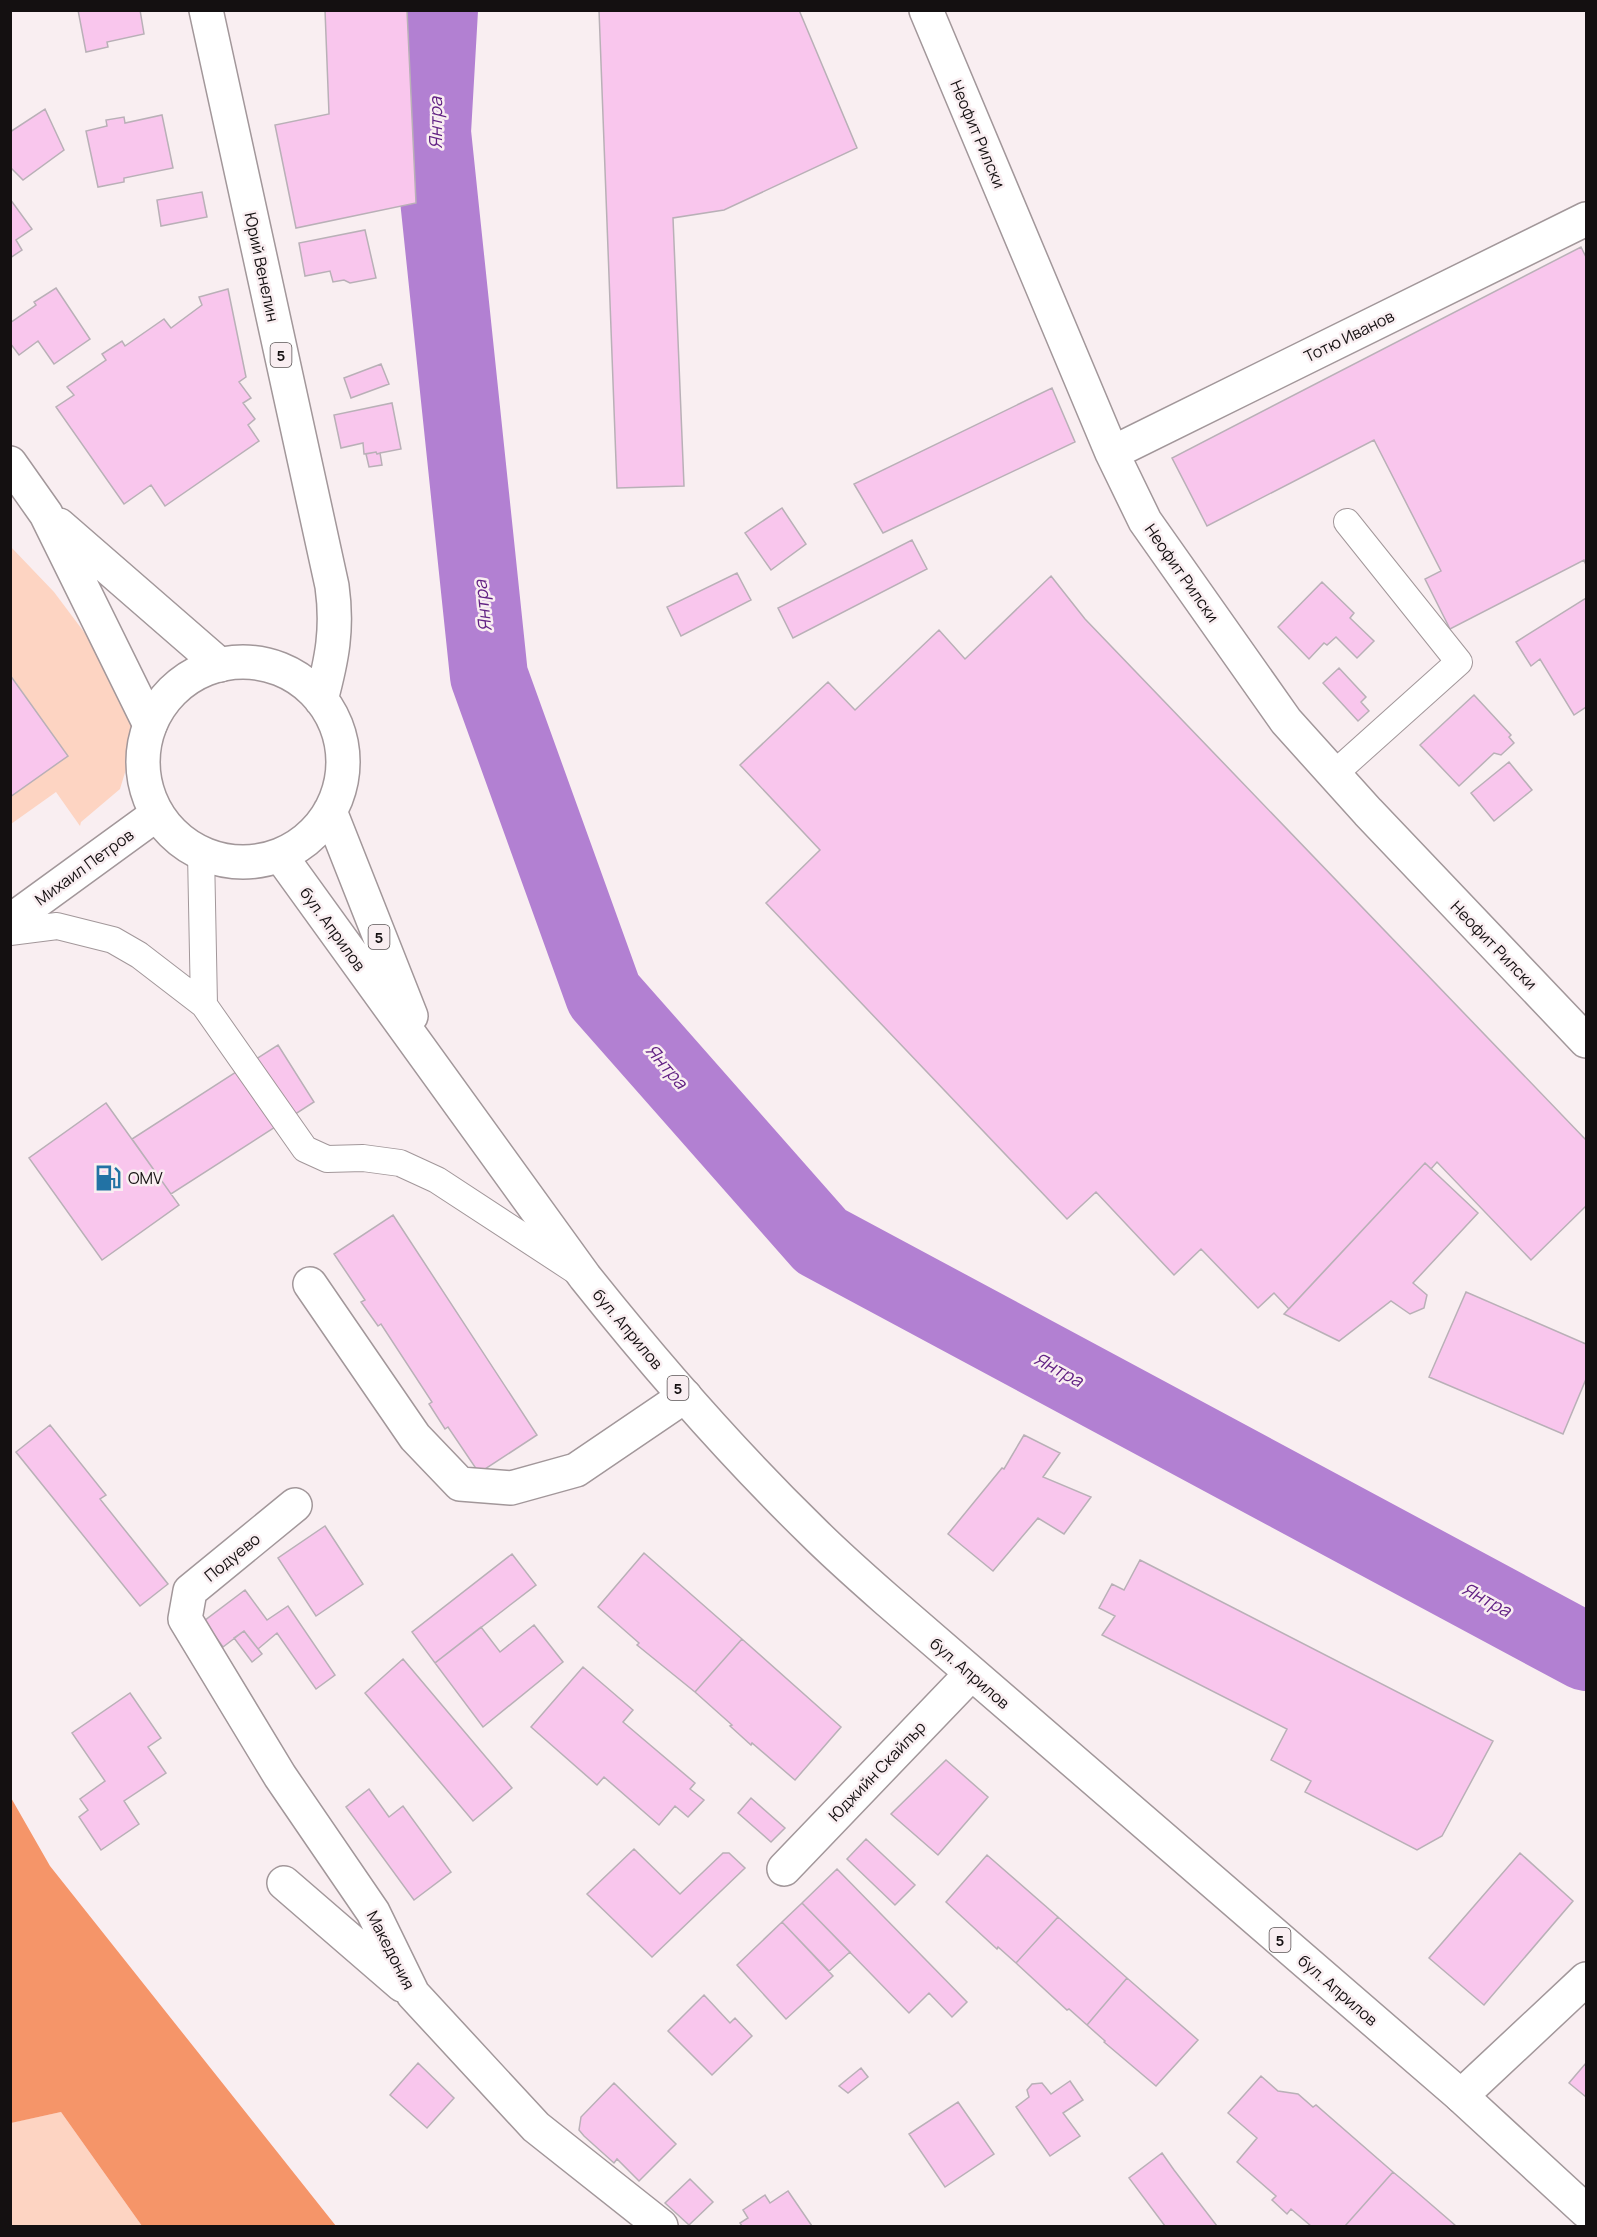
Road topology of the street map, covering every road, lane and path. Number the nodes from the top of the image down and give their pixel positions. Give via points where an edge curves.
1 (206, 10) edge
2 (926, 10) edge
3 (1587, 219) edge
4 (1112, 453) junction
5 (10, 463) edge
6 (46, 514) junction
7 (1347, 522) dead end
8 (220, 665) junction
9 (321, 700) junction
10 (150, 725) junction
11 (1334, 774) junction
12 (330, 811) junction
13 (157, 814) junction
14 (201, 853) junction
15 (280, 855) junction
16 (10, 921) edge
17 (10, 932) edge
18 (204, 1005) junction
19 (1587, 1041) edge
20 (429, 1062) junction
21 (585, 1277) junction
22 (310, 1284) dead end
23 (685, 1396) junction
24 (295, 1506) dead end
25 (186, 1619) joint
26 (971, 1674) junction
27 (784, 1869) dead end
28 (284, 1883) dead end
29 (1587, 1979) edge
30 (412, 1994) junction
31 (1461, 2096) junction
32 (1587, 2211) edge
33 (661, 2226) edge

1 - 9 main road, Юрий Венелин / 5 via 332,586 336,625
2 - 4 main road, Неофит Рилски
3 - 4 main road, Тотю Иванов
4 - 11 main road, Неофит Рилски via 1152,531 1286,721
5 - 6 main road
6 - 8 main road
6 - 10 main road
7 - 11 lane via 1459,662
8 - 9 main road via 268,666 298,680
8 - 10 main road via 177,687
9 - 12 main road via 336,726 342,754 340,784
10 - 13 main road via 143,770
11 - 19 main road, Неофит Рилски
12 - 15 main road via 308,837
12 - 20 main road, бул. Априлов / 5
13 - 14 main road via 176,837
13 - 16 main road, Михаил Петров
14 - 15 main road via 233,862
14 - 18 lane
15 - 20 main road, бул. Априлов / 5
17 - 18 lane via 57,926 113,940
18 - 21 lane via 305,1149 327,1159 363,1158 410,1167 437,1180
20 - 21 main road, бул. Априлов / 5
21 - 23 main road, бул. Априлов / 5
22 - 23 main road via 415,1437 460,1484 511,1488 576,1470
23 - 26 main road, бул. Априлов / 5 via 813,1532
24 - 25 main road, Подуево via 190,1591
25 - 30 main road, Македония via 280,1776 373,1912
26 - 27 main road, Юджийн Скайлър
26 - 31 main road, бул. Априлов / 5
28 - 30 main road
29 - 31 main road
30 - 33 main road, Македония via 536,2127
31 - 32 main road, бул. Априлов / 5

